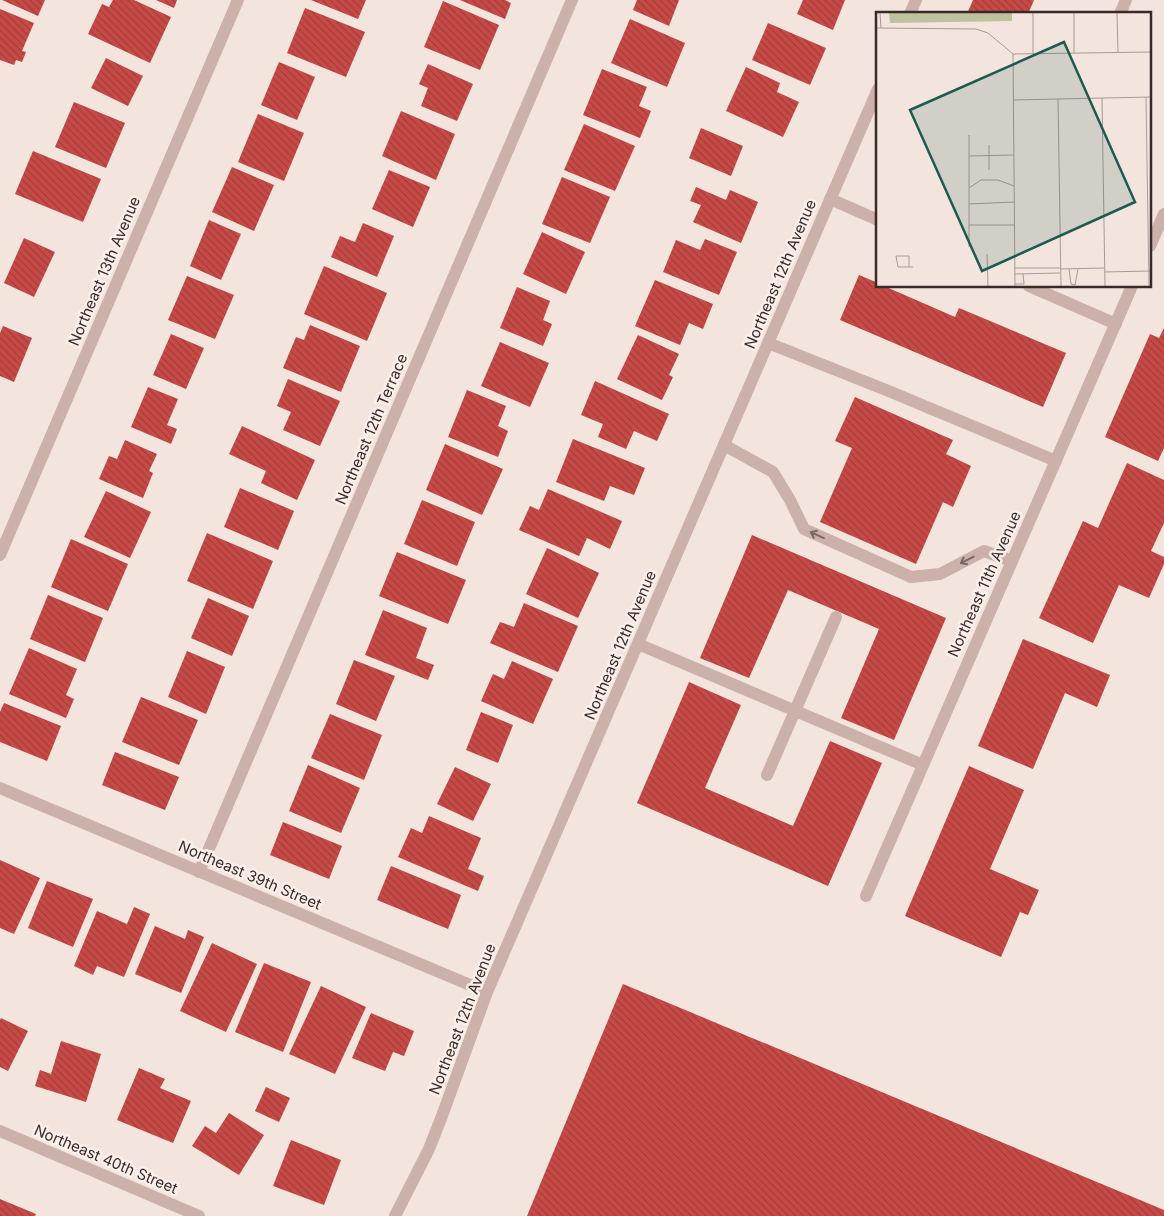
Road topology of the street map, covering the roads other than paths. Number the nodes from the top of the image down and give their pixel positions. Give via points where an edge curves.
1 (238, 0) edge
2 (572, 0) edge
3 (916, 0) edge
4 (1126, 0) edge
5 (911, 12) edge
6 (1121, 12) edge
7 (876, 94) edge
8 (830, 199) junction
9 (1164, 214) edge
10 (876, 219) edge
11 (1152, 241) edge
12 (1034, 288) edge
13 (1131, 288) edge
14 (1116, 324) junction
15 (768, 343) junction
16 (724, 445) junction
17 (1056, 461) junction
18 (0, 555) edge
19 (1012, 561) junction
20 (836, 617) dead end
21 (638, 644) junction
22 (794, 711) junction
23 (923, 765) junction
24 (767, 775) dead end
25 (0, 788) edge
26 (200, 872) junction
27 (866, 896) dead end
28 (487, 992) junction
29 (0, 1131) edge
30 (199, 1216) edge
31 (395, 1216) edge

1 - 18 street, Northeast 13th Avenue
2 - 26 street, Northeast 12th Terrace
3 - 5 street
4 - 6 street
7 - 8 street, Northeast 12th Avenue
8 - 10 street
8 - 15 street, Northeast 12th Avenue
9 - 11 street
12 - 14 street
13 - 14 street, Northeast 11th Avenue
14 - 17 street, Northeast 11th Avenue
15 - 16 street, Northeast 12th Avenue
15 - 17 street
19 -> 16 street via 984,551 940,574 912,577 804,529 773,472
16 - 21 street, Northeast 12th Avenue
17 - 19 street, Northeast 11th Avenue
19 - 23 street, Northeast 11th Avenue
20 - 22 street
21 - 22 street
21 - 28 street, Northeast 12th Avenue
22 - 23 street
22 - 24 street
23 - 27 street, Northeast 11th Avenue
25 - 26 street, Northeast 39th Street
26 - 28 street, Northeast 39th Street
28 - 31 street, Northeast 12th Avenue via 429,1149
29 - 30 street, Northeast 40th Street

